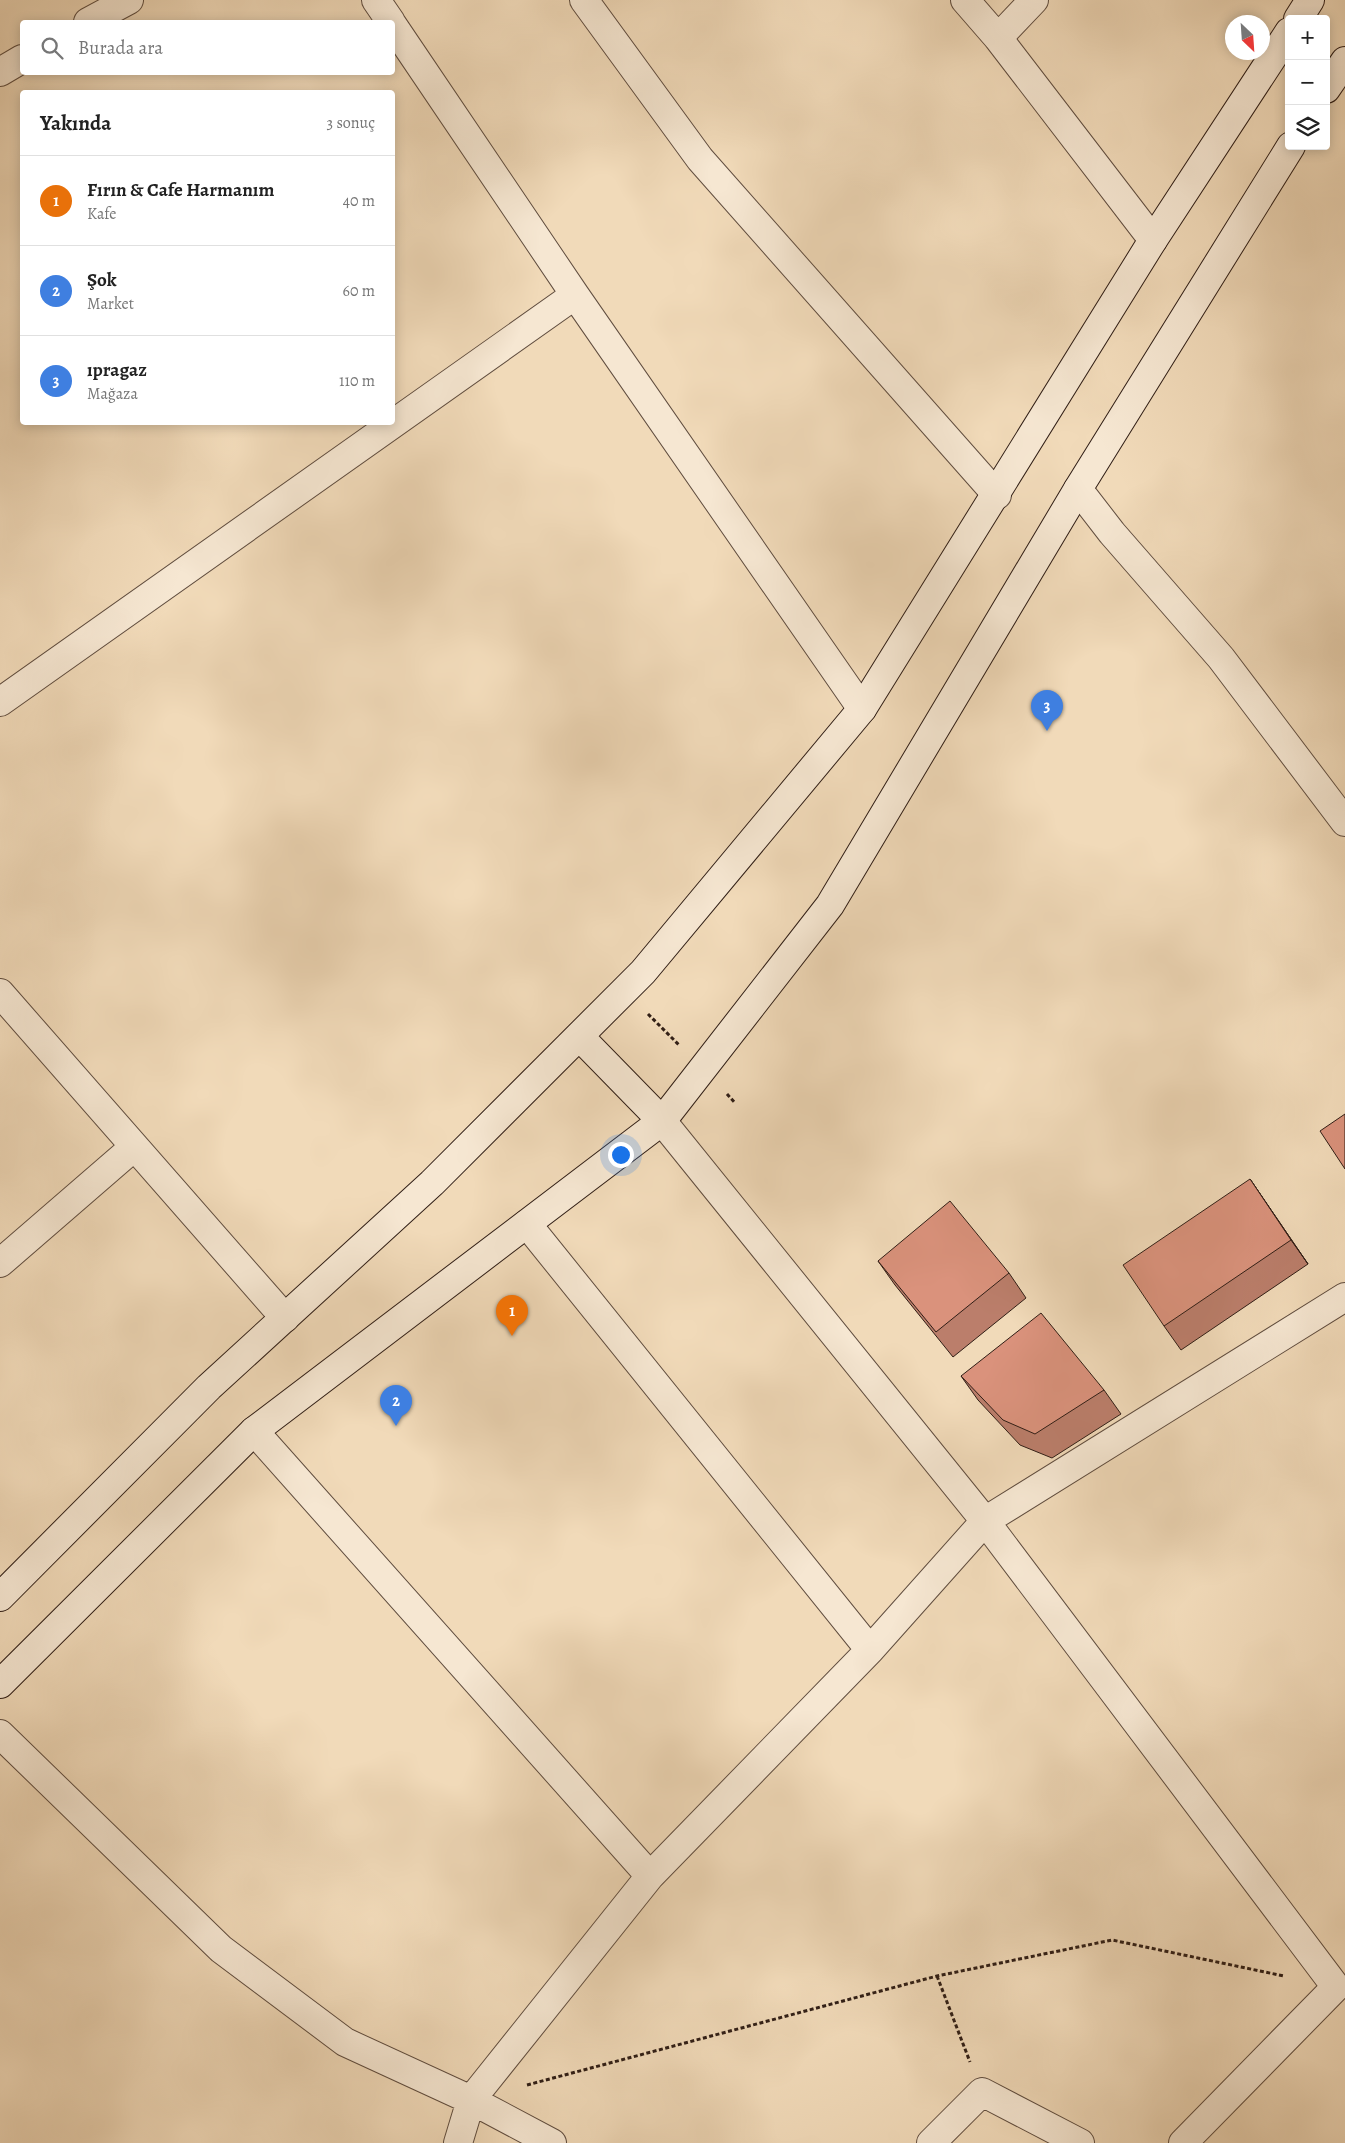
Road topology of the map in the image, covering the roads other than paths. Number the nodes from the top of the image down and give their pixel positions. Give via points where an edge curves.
1 (128, 0) edge
2 (376, 0) edge
3 (584, 0) edge
4 (965, 0) edge
5 (1034, 0) edge
6 (1310, 0) edge
7 (1301, 15) edge
8 (92, 20) edge
9 (390, 20) edge
10 (395, 27) edge
11 (998, 38) junction
12 (1285, 38) edge
13 (1289, 150) edge
14 (1153, 240) junction
15 (575, 295) junction
16 (395, 422) edge
17 (391, 425) edge
18 (1078, 489) junction
19 (997, 495) junction
20 (0, 702) edge
21 (862, 709) junction
22 (1340, 805) edge
23 (0, 993) edge
24 (579, 1036) junction
25 (662, 1121) junction
26 (134, 1147) junction
27 (527, 1224) junction
28 (0, 1263) edge
29 (1345, 1297) edge
30 (285, 1318) junction
31 (254, 1431) junction
32 (985, 1521) junction
33 (0, 1597) edge
34 (870, 1650) junction
35 (0, 1684) edge
36 (0, 1734) edge
37 (650, 1876) junction
38 (1340, 1988) edge
39 (471, 2100) junction
40 (458, 2143) edge
41 (552, 2143) edge
42 (931, 2143) edge
43 (1080, 2143) edge
44 (1182, 2143) edge

1 - 8 street
2 - 9 street
3 - 19 street via 700,159
4 - 11 street
5 - 11 street
6 - 7 street
10 - 15 street
11 - 14 street
12 - 14 street
13 - 18 street
14 - 19 street
15 - 16 street
15 - 21 street
17 - 20 street
18 - 22 street
18 - 25 street via 830,906
19 - 21 street
21 - 24 street via 643,972
23 - 26 street
24 - 25 street
24 - 30 street via 432,1184
25 - 27 street
25 - 32 street
26 - 28 street
26 - 30 street
27 - 31 street
27 - 34 street
29 - 32 street
30 - 33 street via 209,1387
31 - 35 street
31 - 37 street
32 - 34 street
32 - 38 street
34 - 37 street
36 - 39 street via 221,1949 345,2042
37 - 39 street
38 - 44 street
39 - 40 street
39 - 41 street
42 - 43 street via 982,2092

